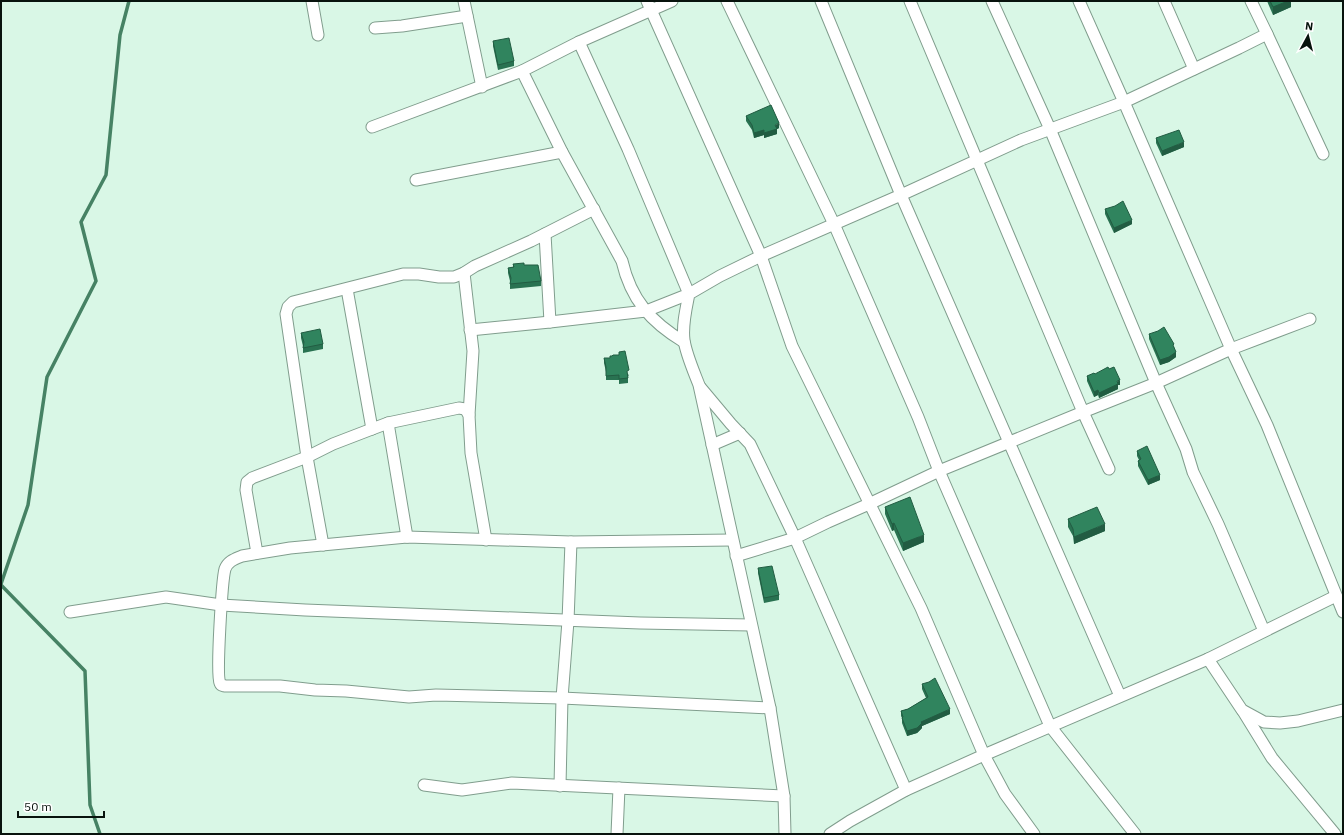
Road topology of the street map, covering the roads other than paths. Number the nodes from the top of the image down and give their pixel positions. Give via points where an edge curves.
1 (312, 1) edge
2 (464, 1) edge
3 (672, 1) edge
4 (727, 1) edge
5 (821, 1) edge
6 (910, 1) edge
7 (992, 1) edge
8 (1079, 1) edge
9 (1164, 1) edge
10 (1251, 1) edge
11 (649, 6) edge
12 (468, 16) junction
13 (375, 28) dead end
14 (1266, 34) junction
15 (318, 35) dead end
16 (578, 42) junction
17 (1194, 69) junction
18 (522, 71) junction
19 (482, 87) junction
20 (1124, 102) junction
21 (372, 127) dead end
22 (1050, 129) junction
23 (562, 152) junction
24 (1323, 154) dead end
25 (976, 160) junction
26 (416, 180) dead end
27 (901, 195) junction
28 (594, 209) junction
29 (834, 224) junction
30 (545, 234) junction
31 (761, 256) junction
32 (464, 273) junction
33 (347, 289) junction
34 (689, 294) junction
35 (646, 311) junction
36 (1310, 319) dead end
37 (550, 322) junction
38 (470, 330) junction
39 (684, 342) junction
40 (1231, 349) junction
41 (1156, 383) junction
42 (699, 385) junction
43 (1083, 412) junction
44 (469, 415) junction
45 (388, 424) junction
46 (372, 429) junction
47 (740, 433) junction
48 (1010, 441) junction
49 (712, 444) junction
50 (307, 457) junction
51 (1109, 469) dead end
52 (939, 471) junction
53 (869, 504) junction
54 (407, 537) junction
55 (795, 538) junction
56 (486, 540) junction
57 (732, 540) junction
58 (571, 542) junction
59 (323, 545) junction
60 (257, 554) junction
61 (736, 556) junction
62 (1336, 596) junction
63 (221, 605) junction
64 (70, 612) dead end
65 (1343, 612) edge
66 (568, 621) junction
67 (751, 625) junction
68 (1264, 631) junction
69 (1208, 659) junction
70 (1120, 696) junction
71 (562, 698) junction
72 (770, 708) junction
73 (1242, 710) junction
74 (1343, 710) edge
75 (1050, 726) junction
76 (984, 754) junction
77 (424, 784) dead end
78 (560, 786) junction
79 (619, 788) junction
80 (906, 790) junction
81 (784, 796) junction
82 (617, 834) edge
83 (785, 834) edge
84 (830, 834) edge
85 (1034, 834) edge
86 (1135, 834) edge
87 (1335, 834) edge

1 - 15 street
2 - 12 street
3 - 11 street
4 - 29 street
5 - 27 street
6 - 25 street
7 - 22 street
8 - 20 street
9 - 17 street
10 - 14 street
11 - 16 street
11 - 31 street
12 - 13 street
12 - 19 street
14 - 17 street
14 - 24 street
16 - 18 street
16 - 34 street via 628,149
17 - 20 street
18 - 19 street
18 - 23 street
19 - 21 street
20 - 22 street
20 - 40 street
22 - 25 street
22 - 41 street
23 - 26 street
23 - 28 street
25 - 27 street
25 - 43 street
27 - 29 street
27 - 48 street
28 - 30 street
28 - 35 street via 622,261 630,288
29 - 31 street
29 - 52 street
30 - 32 street
30 - 37 street
31 - 34 street
31 - 53 street via 792,346
32 - 33 street via 454,277 404,274
32 - 38 street
33 - 46 street
33 - 50 street via 293,302 286,314
34 - 35 street
34 - 39 street
35 - 37 street
35 - 39 street via 666,331
36 - 40 street
37 - 38 street
38 - 44 street via 473,351
39 - 42 street
40 - 41 street
40 - 62 street via 1267,425
41 - 43 street
41 - 68 street
42 - 47 street
42 - 49 street
43 - 48 street
43 - 51 street
44 - 45 street via 465,409 459,408
44 - 56 street via 471,453
45 - 46 street
45 - 54 street
46 - 50 street
47 - 49 street
47 - 55 street via 750,444
48 - 52 street
48 - 70 street
49 - 57 street
50 - 59 street
50 - 60 street via 252,478 248,482 246,490
52 - 53 street
52 - 75 street
53 - 55 street
53 - 76 street via 921,608
54 - 56 street
54 - 59 street
55 - 61 street
55 - 80 street
56 - 58 street
57 - 58 street
57 - 61 street
58 - 66 street
59 - 60 street
60 - 63 street via 242,556 229,563 225,569
61 - 67 street
62 - 65 street
62 - 68 street
63 - 64 street via 166,597
63 - 66 street
63 - 71 street via 218,666 221,685 280,686 409,697 436,695
66 - 67 street
66 - 71 street
67 - 72 street
68 - 69 street
69 - 70 street
69 - 73 street
70 - 75 street
71 - 72 street
71 - 78 street
72 - 81 street
73 - 74 street via 1264,722 1280,723
73 - 87 street via 1272,758
75 - 76 street
75 - 86 street
76 - 80 street
76 - 85 street via 1005,794
77 - 78 street via 462,790 512,784
78 - 79 street
79 - 81 street
79 - 82 street
80 - 84 street
81 - 83 street

